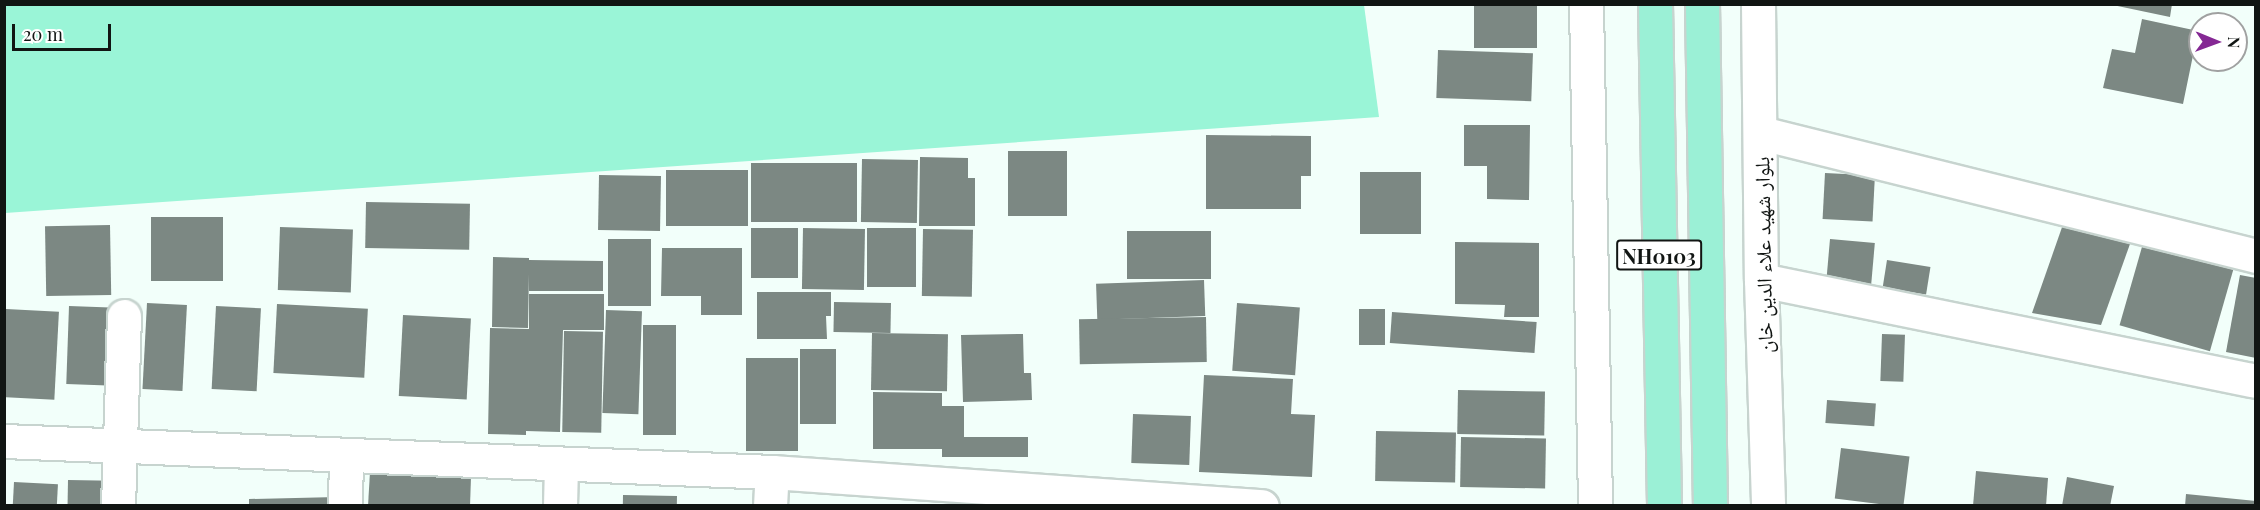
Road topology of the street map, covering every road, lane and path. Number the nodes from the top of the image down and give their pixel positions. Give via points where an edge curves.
1 (1586, 4) edge
2 (1655, 4) edge
3 (1702, 4) edge
4 (1758, 4) edge
5 (1761, 133) junction
6 (2256, 256) edge
7 (1761, 280) junction
8 (124, 316) dead end
9 (2256, 381) edge
10 (4, 441) edge
11 (119, 447) junction
12 (346, 456) junction
13 (561, 465) junction
14 (772, 472) junction
15 (118, 506) edge
16 (345, 506) edge
17 (560, 506) edge
18 (770, 506) edge
19 (1262, 506) edge
20 (1595, 506) edge
21 (1664, 506) edge
22 (1710, 506) edge
23 (1768, 506) edge

1 - 20 street
2 - 21 highway, NH0103
3 - 22 highway, NH0103
4 - 5 street, بلوار شهید علاء الدین خان
5 - 6 street
5 - 7 street, بلوار شهید علاء الدین خان
7 - 9 street
7 - 23 street, بلوار شهید علاء الدین خان
8 - 11 street
10 - 11 street
11 - 12 street
11 - 15 street
12 - 13 street
12 - 16 street
13 - 14 street
13 - 17 street
14 - 18 street
14 - 19 street

